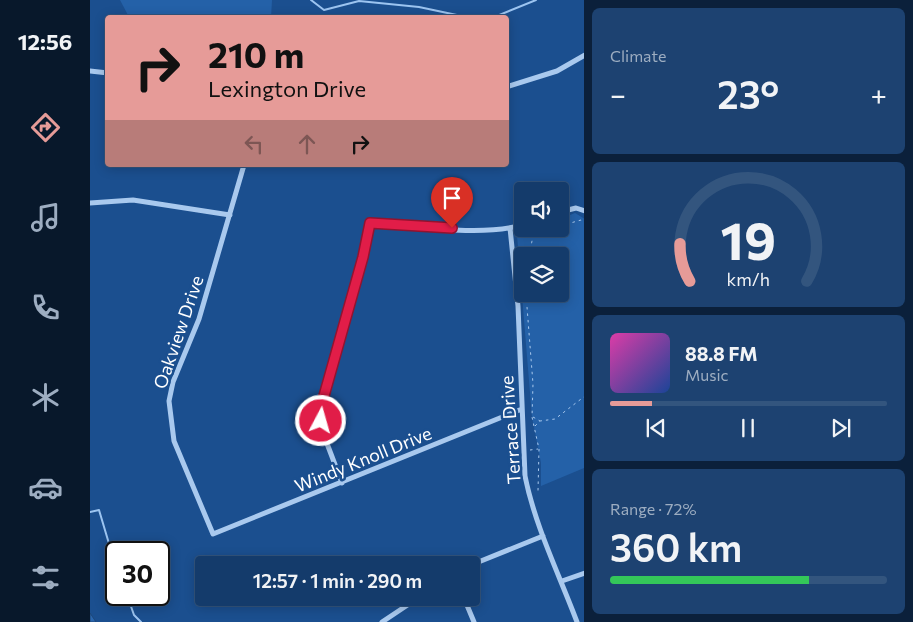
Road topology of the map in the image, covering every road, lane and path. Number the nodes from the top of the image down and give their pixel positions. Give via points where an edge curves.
1 (584, 55) edge
2 (90, 71) edge
3 (105, 73) edge
4 (509, 86) edge
5 (243, 167) edge
6 (90, 203) edge
7 (569, 210) edge
8 (584, 211) edge
9 (230, 215) junction
10 (569, 223) edge
11 (584, 223) edge
12 (514, 227) edge
13 (510, 228) junction
14 (527, 302) edge
15 (584, 396) edge
16 (522, 409) junction
17 (532, 417) junction
18 (540, 421) junction
19 (535, 426) junction
20 (539, 449) junction
21 (524, 451) junction
22 (342, 483) junction
23 (538, 491) dead end
24 (213, 534) joint
25 (543, 536) junction
26 (480, 561) edge
27 (584, 573) edge
28 (562, 581) junction
29 (406, 606) edge
30 (467, 606) edge
31 (382, 622) edge
32 (474, 622) edge
33 (577, 622) edge

1 - 4 street via 551,74
2 - 3 street
5 - 9 street, Oakview Drive
6 - 9 street via 133,200
7 - 8 street
9 - 24 street, Oakview Drive via 199,320 173,382 169,402 174,441
10 - 11 path via 581,220
12 - 13 street
13 - 16 street, Terrace Drive via 518,306
13 - 22 street via 480,230 370,223 321,411 323,433
14 - 17 path via 533,384
15 - 18 path via 555,419
16 - 21 street, Terrace Drive
16 - 22 street, Windy Knoll Drive
17 - 18 path
17 - 19 path
18 - 19 path
19 - 20 path
20 - 21 path
20 - 23 path
21 - 25 street, Terrace Drive via 528,493
22 - 24 street, Windy Knoll Drive
25 - 26 street
25 - 28 street, Terrace Drive
27 - 28 street
28 - 33 street, Terrace Drive
29 - 31 street
30 - 32 street

